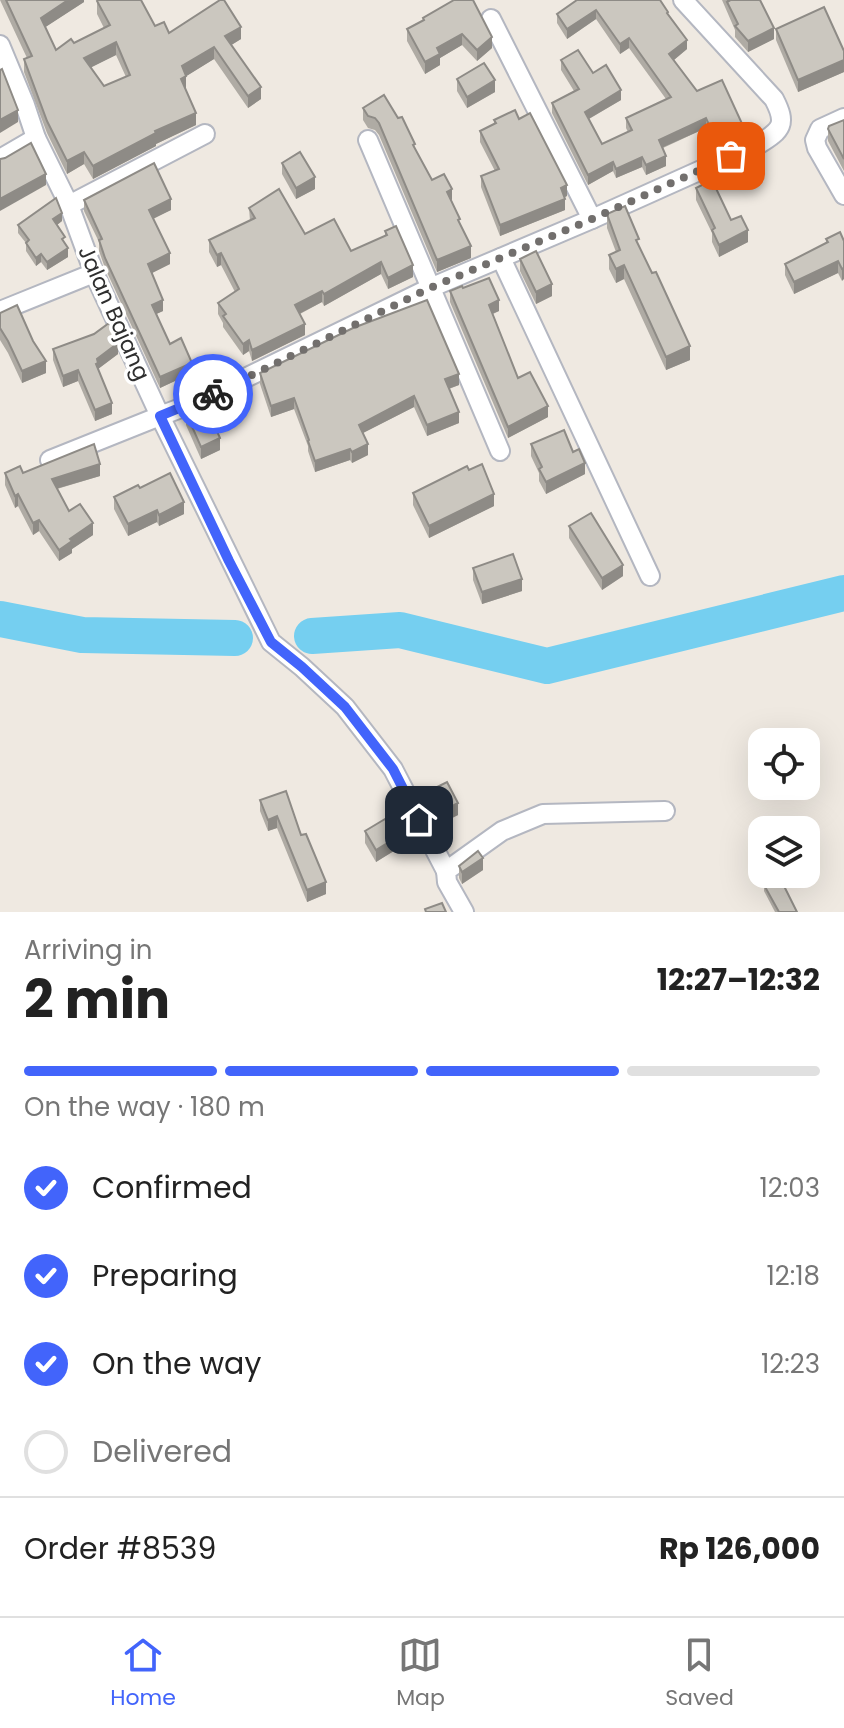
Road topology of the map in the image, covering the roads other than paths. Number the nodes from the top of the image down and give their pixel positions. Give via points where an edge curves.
1 (683, 0) edge
2 (491, 19) dead end
3 (0, 45) edge
4 (844, 118) edge
5 (798, 133) junction
6 (205, 134) dead end
7 (36, 138) junction
8 (368, 140) dead end
9 (0, 159) edge
10 (844, 195) edge
11 (69, 205) junction
12 (592, 219) junction
13 (501, 258) junction
14 (94, 273) junction
15 (430, 288) junction
16 (0, 311) edge
17 (160, 416) junction
18 (500, 451) dead end
19 (50, 460) edge
20 (650, 576) dead end
21 (665, 811) dead end
22 (446, 871) junction
23 (464, 912) edge

1 - 5 street via 774,99
2 - 12 street
3 - 7 street, Jalan Bajang
4 - 5 street
5 - 10 street via 817,148
5 - 12 street via 773,136
6 - 11 street
7 - 9 street
7 - 11 street, Jalan Bajang
8 - 15 street
11 - 14 street, Jalan Bajang
12 - 13 street
13 - 15 street
13 - 20 street
14 - 16 street
14 - 17 street, Jalan Bajang
15 - 17 street
15 - 18 street
17 - 19 street
17 - 22 street, Jalan Bajang via 271,642 345,707 393,769
21 - 22 street via 543,814 502,831
22 - 23 street, Jalan Bajang

